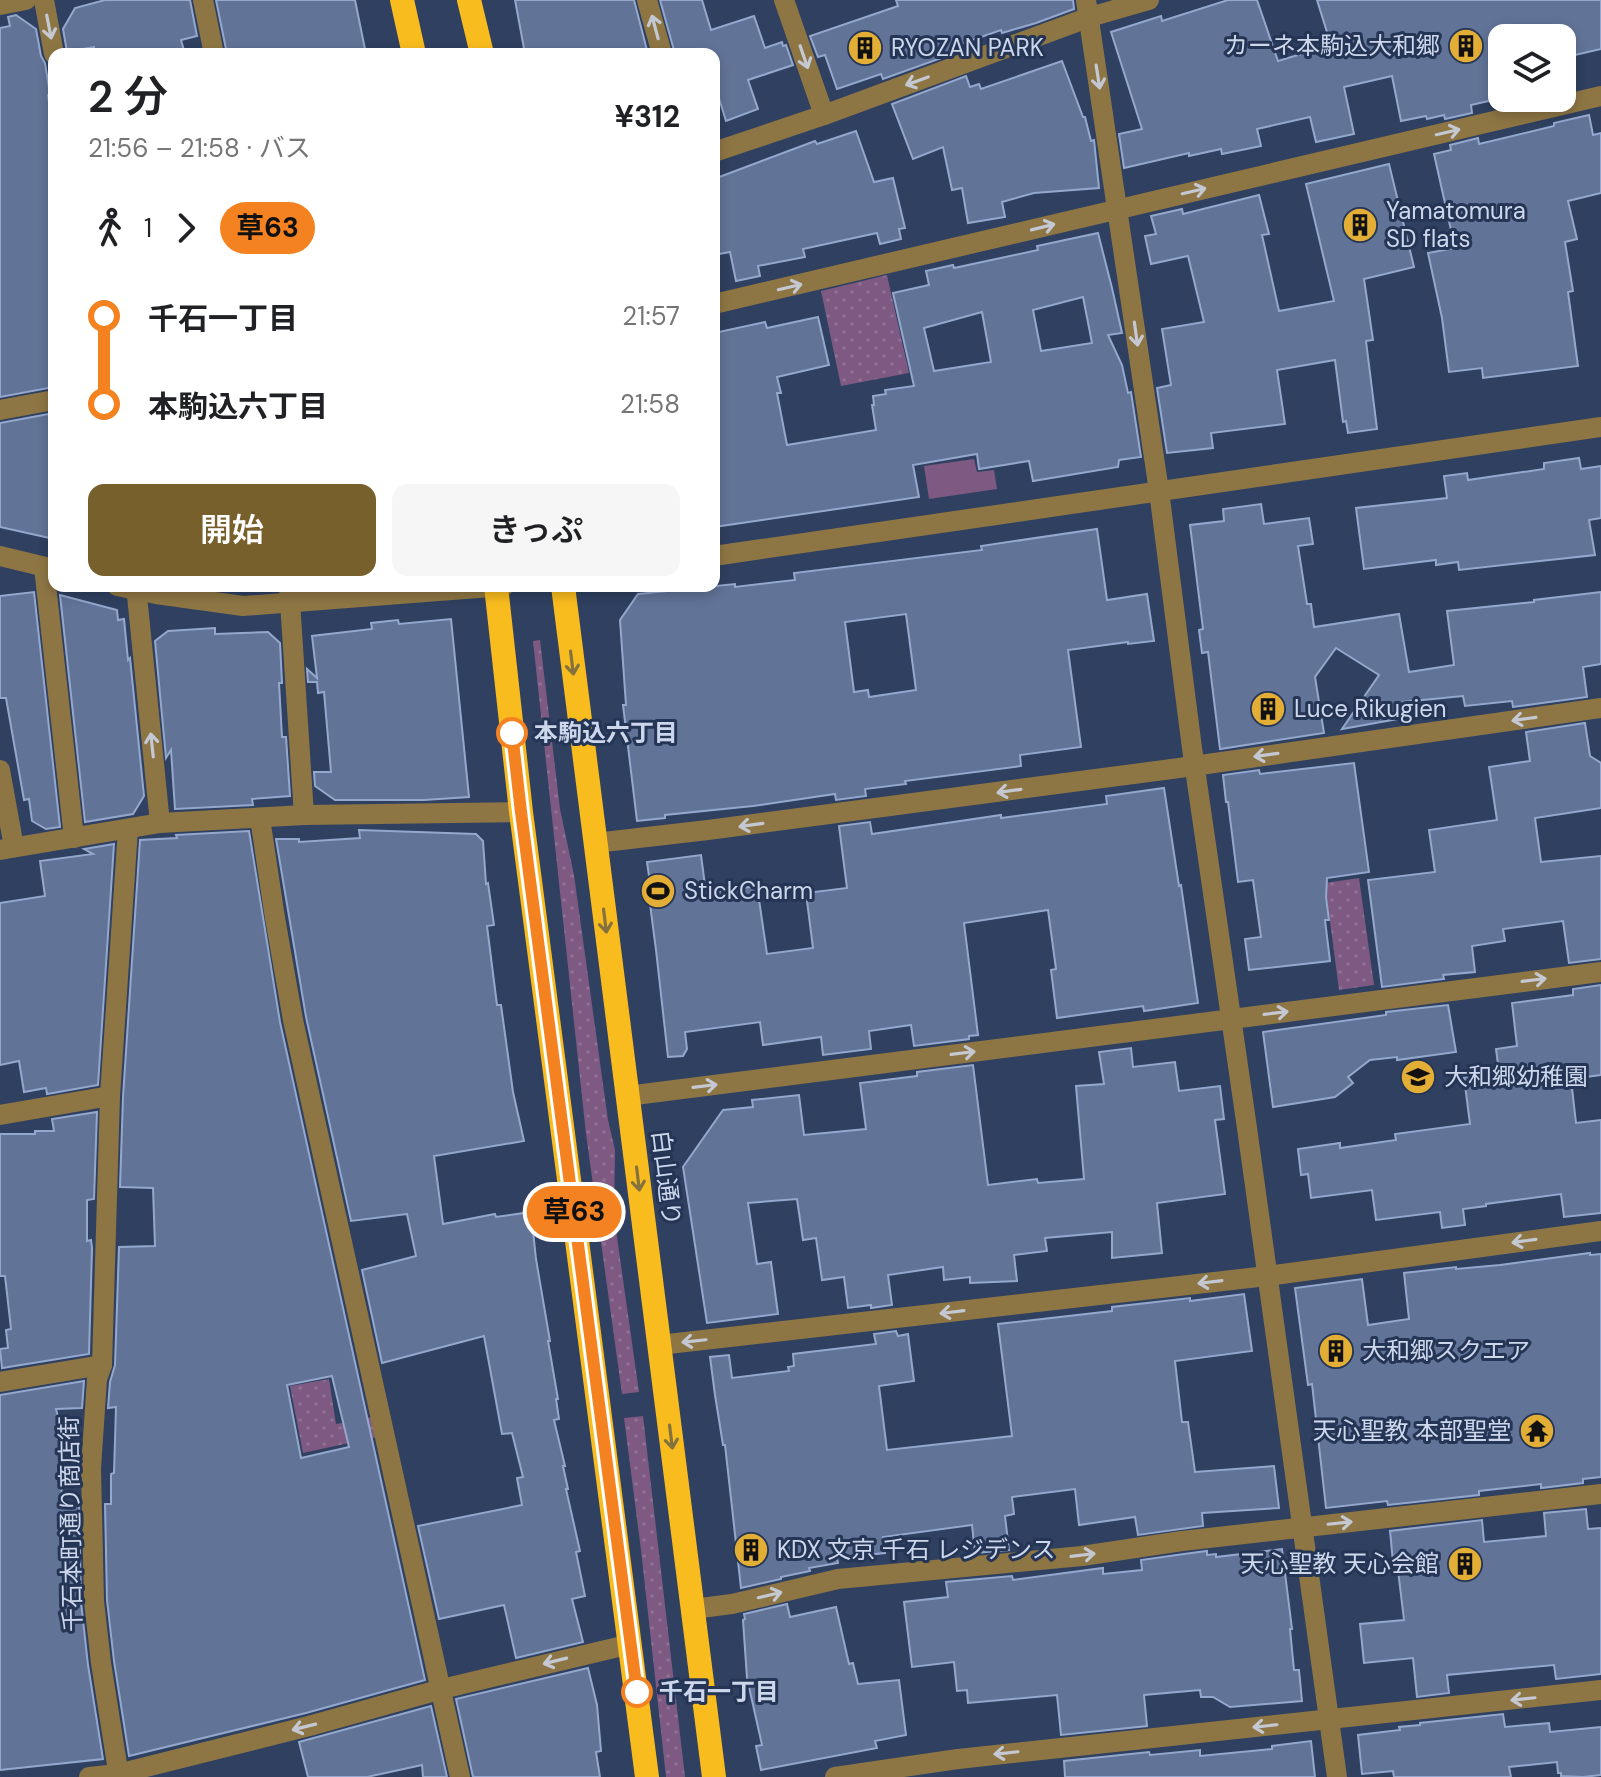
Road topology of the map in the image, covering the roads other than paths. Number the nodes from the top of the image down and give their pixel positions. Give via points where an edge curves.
1 (23, 0) edge
2 (44, 0) edge
3 (203, 0) edge
4 (402, 0) edge
5 (469, 0) edge
6 (647, 0) edge
7 (784, 0) edge
8 (1149, 0) edge
9 (0, 5) edge
10 (1088, 9) edge
11 (53, 48) edge
12 (213, 48) edge
13 (413, 48) edge
14 (481, 48) edge
15 (660, 48) edge
16 (1601, 96) edge
17 (824, 115) junction
18 (720, 150) edge
19 (1118, 208) junction
20 (720, 303) edge
21 (48, 401) edge
22 (0, 410) edge
23 (1601, 427) edge
24 (1159, 491) junction
25 (720, 555) edge
26 (0, 556) edge
27 (48, 568) edge
28 (51, 592) edge
29 (131, 592) edge
30 (155, 592) edge
31 (359, 592) edge
32 (500, 592) edge
33 (564, 592) edge
34 (289, 595) edge
35 (1601, 708) edge
36 (1194, 765) junction
37 (0, 770) edge
38 (521, 812) junction
39 (304, 815) junction
40 (260, 818) junction
41 (160, 823) junction
42 (128, 829) junction
43 (74, 838) junction
44 (595, 843) junction
45 (7, 849) edge
46 (1601, 972) edge
47 (1231, 1019) junction
48 (110, 1096) junction
49 (627, 1096) junction
50 (0, 1115) edge
51 (1601, 1231) edge
52 (1267, 1276) junction
53 (659, 1345) junction
54 (102, 1365) junction
55 (0, 1382) edge
56 (1601, 1494) edge
57 (1303, 1528) junction
58 (693, 1609) junction
59 (631, 1644) junction
60 (442, 1689) junction
61 (1601, 1690) edge
62 (1329, 1719) junction
63 (119, 1776) edge
64 (89, 1777) edge
65 (460, 1777) edge
66 (647, 1777) edge
67 (714, 1777) edge
68 (835, 1777) edge
69 (1337, 1777) edge

1 - 9 street
2 -> 11 street
3 - 12 street
4 - 13 highway
5 - 14 highway
15 -> 6 street
7 -> 17 street
8 - 10 street
10 -> 17 street
10 -> 19 street
19 -> 16 street
17 - 18 street
20 -> 19 street
19 -> 24 street
21 - 22 street
23 - 24 street
24 - 25 street
24 - 36 street
26 - 27 street
28 - 43 street
41 -> 29 street
30 - 34 street via 243,606
31 - 34 street
32 - 38 highway
33 -> 44 highway, 白山通り
34 - 39 street
35 -> 36 street
36 -> 44 street
36 - 47 street
37 - 45 street
38 - 39 street
38 - 59 highway
39 - 40 street
40 - 41 street
40 - 60 street via 293,1020
41 - 42 street
42 - 43 street
42 - 48 street, 千石本町通り商店街
43 - 45 street
44 -> 49 highway, 白山通り
47 -> 46 street
49 -> 47 street
47 - 52 street
48 - 50 street
48 - 54 street, 千石本町通り商店街
49 -> 53 highway, 白山通り
51 -> 52 street
52 -> 53 street
52 - 57 street
53 -> 58 highway, 白山通り
54 - 55 street
54 - 63 street, 千石本町通り商店街 via 91,1468 94,1601
57 -> 56 street
58 -> 57 street via 838,1579
57 - 62 street
58 - 67 highway, 白山通り
59 -> 60 street
59 - 66 highway
60 -> 63 street
60 - 65 street
61 -> 62 street
62 -> 68 street
62 - 69 street
63 - 64 street

